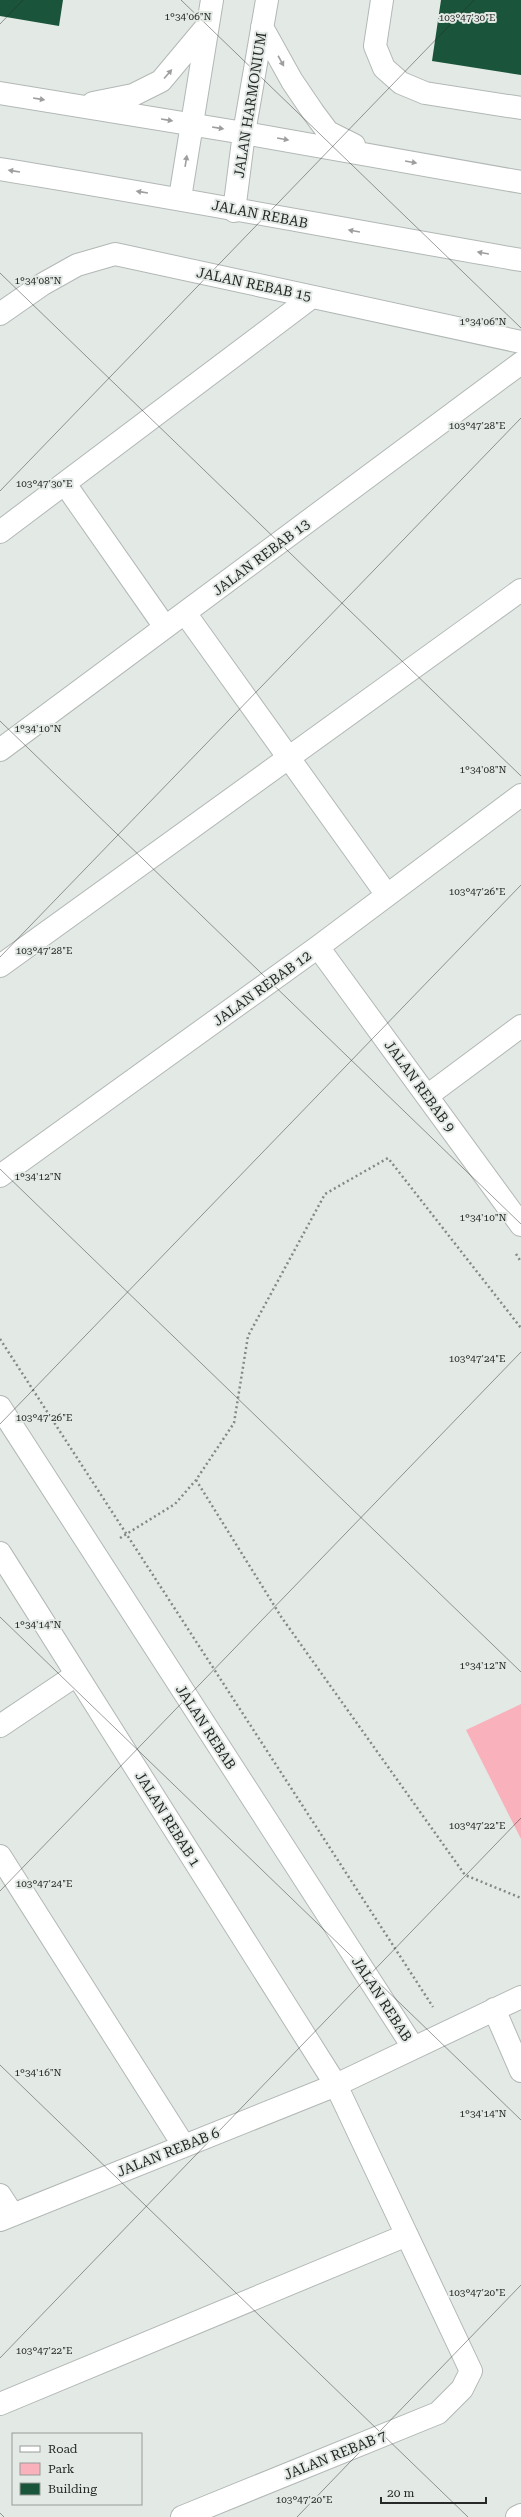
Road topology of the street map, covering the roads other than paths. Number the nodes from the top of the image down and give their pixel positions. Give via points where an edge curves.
1 (212, 0) edge
2 (267, 0) edge
3 (382, 0) edge
4 (207, 26) junction
5 (262, 27) junction
6 (0, 93) edge
7 (80, 106) junction
8 (521, 108) edge
9 (192, 124) junction
10 (244, 132) junction
11 (372, 155) junction
12 (0, 169) edge
13 (521, 182) edge
14 (180, 198) junction
15 (234, 211) junction
16 (521, 260) edge
17 (312, 297) junction
18 (0, 314) edge
19 (521, 342) edge
20 (521, 363) edge
21 (65, 484) junction
22 (0, 532) edge
23 (521, 590) edge
24 (185, 613) junction
25 (165, 627) junction
26 (0, 750) edge
27 (289, 758) junction
28 (521, 795) edge
29 (387, 895) junction
30 (318, 947) junction
31 (0, 966) edge
32 (521, 1026) edge
33 (427, 1096) junction
34 (0, 1176) edge
35 (521, 1225) edge
36 (0, 1407) edge
37 (0, 1553) edge
38 (76, 1675) junction
39 (0, 1726) edge
40 (0, 1856) edge
41 (521, 1997) edge
42 (494, 2009) junction
43 (413, 2047) junction
44 (521, 2071) edge
45 (336, 2084) junction
46 (184, 2146) junction
47 (0, 2195) edge
48 (6, 2218) edge
49 (407, 2234) junction
50 (471, 2372) joint
51 (0, 2404) edge
52 (521, 2515) edge
53 (182, 2517) edge
54 (517, 2517) edge

1 - 4 street
2 - 5 street, JALAN HARMONIUM
3 - 8 street via 375,46 384,68 407,86 425,93
7 -> 4 street via 133,95 161,81
4 - 9 street
5 - 10 street, JALAN HARMONIUM
5 -> 11 street via 292,81 328,132
6 -> 7 street
7 -> 9 street
9 -> 10 street
14 -> 9 street
10 -> 11 street
10 - 15 street, JALAN HARMONIUM
11 -> 13 street
14 -> 12 street, JALAN REBAB
14 - 15 street, JALAN REBAB
16 -> 15 street, JALAN REBAB
17 - 18 street, JALAN REBAB 15 via 115,254 77,264
17 - 19 street, JALAN REBAB 15
17 - 21 street
20 - 24 street, JALAN REBAB 13
21 - 22 street
21 - 25 street
23 - 27 street
24 - 25 street, JALAN REBAB 13
24 - 27 street
25 - 26 street, JALAN REBAB 13
27 - 29 street
27 - 31 street
28 - 29 street, JALAN REBAB 12
29 - 30 street, JALAN REBAB 12
30 - 33 street, JALAN REBAB 9
30 - 34 street, JALAN REBAB 12
32 - 33 street
33 - 35 street, JALAN REBAB 9
36 - 43 street, JALAN REBAB
37 - 38 street, JALAN REBAB 1
38 - 39 street
38 - 45 street, JALAN REBAB 1
40 - 46 street
41 - 42 street, JALAN REBAB 6
42 - 43 street, JALAN REBAB 6
42 - 44 street
43 - 45 street, JALAN REBAB 6
45 - 46 street, JALAN REBAB 6
45 - 49 street, JALAN REBAB 1
46 - 48 street, JALAN REBAB 6
47 - 48 street
49 - 50 street, JALAN REBAB 1
49 - 51 street
50 - 53 street, JALAN REBAB 7 via 462,2389 438,2414
52 - 54 street

